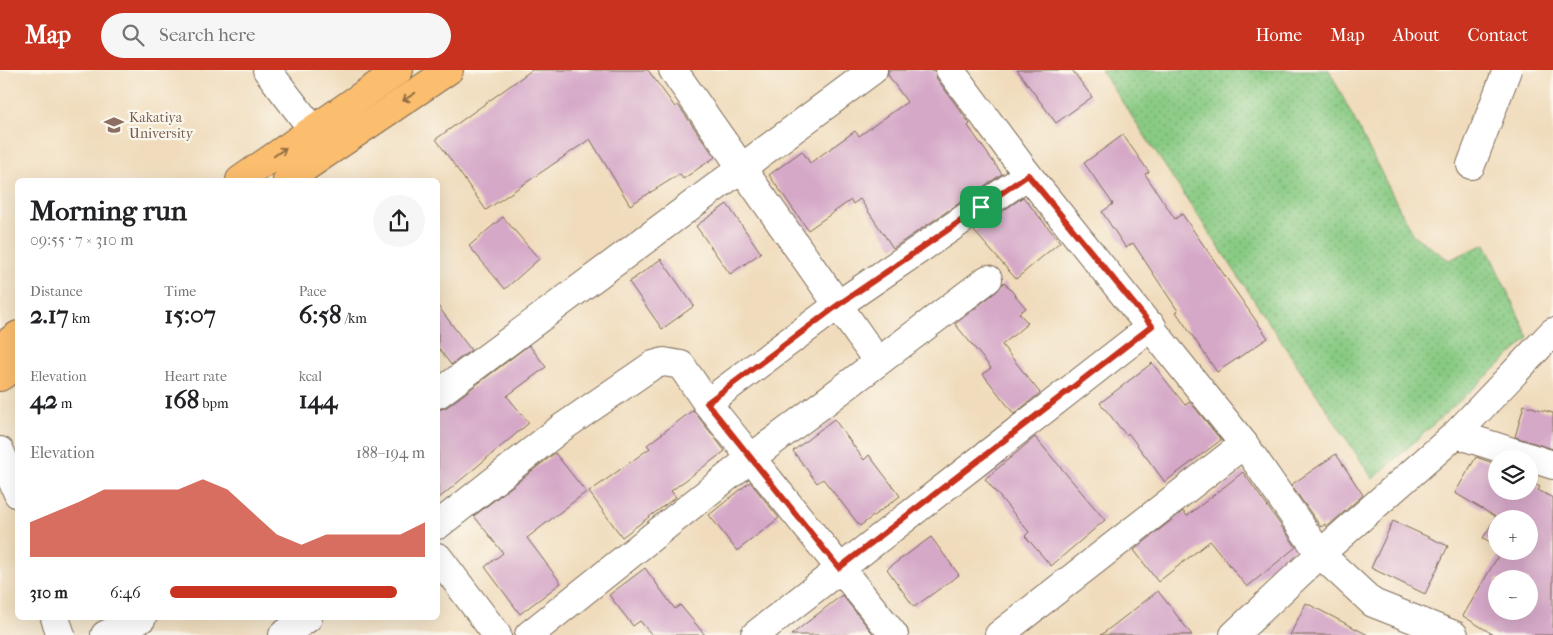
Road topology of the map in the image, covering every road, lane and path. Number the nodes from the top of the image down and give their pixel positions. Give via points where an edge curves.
1 (267, 70) edge
2 (399, 70) edge
3 (449, 70) edge
4 (673, 70) edge
5 (873, 70) edge
6 (950, 70) edge
7 (1507, 70) edge
8 (314, 129) junction
9 (329, 151) junction
10 (1471, 165) dead end
11 (742, 167) junction
12 (1028, 175) junction
13 (243, 178) edge
14 (290, 178) edge
15 (988, 279) dead end
16 (838, 305) junction
17 (1152, 326) junction
18 (1553, 332) edge
19 (15, 337) edge
20 (0, 348) edge
21 (878, 362) junction
22 (15, 367) edge
23 (0, 377) edge
24 (440, 393) edge
25 (707, 403) junction
26 (1456, 434) junction
27 (1244, 444) junction
28 (0, 451) edge
29 (751, 458) junction
30 (1553, 464) edge
31 (15, 487) edge
32 (440, 522) edge
33 (1320, 554) junction
34 (440, 560) edge
35 (839, 568) junction
36 (56, 620) edge
37 (138, 620) edge
38 (305, 620) edge
39 (61, 635) edge
40 (105, 635) edge
41 (283, 635) edge
42 (497, 635) edge
43 (529, 635) edge
44 (755, 635) edge
45 (894, 635) edge
46 (999, 635) edge
47 (1234, 635) edge
48 (1454, 635) edge

1 - 8 street
2 - 8 highway
3 -> 9 highway
4 - 11 street
5 - 11 street
6 - 12 street
7 - 10 street
8 - 9 street
13 -> 8 highway
9 - 14 highway
11 - 16 street
11 - 24 street
12 - 16 street
12 - 17 street
15 - 21 street
16 - 21 street
16 - 25 street
17 - 27 street
17 - 35 street
18 - 26 street
19 - 20 highway
21 - 29 street
22 - 23 highway
25 - 29 street
25 - 32 street via 681,364 664,362 653,365 560,429
26 - 30 street
26 - 33 street
27 - 33 street
27 - 46 street
28 - 31 street
29 - 35 street
29 - 43 street
33 - 47 street
33 - 48 street via 1373,603
34 - 42 street
35 - 44 street
35 - 45 street
36 - 39 street
37 - 40 street
38 - 41 street

